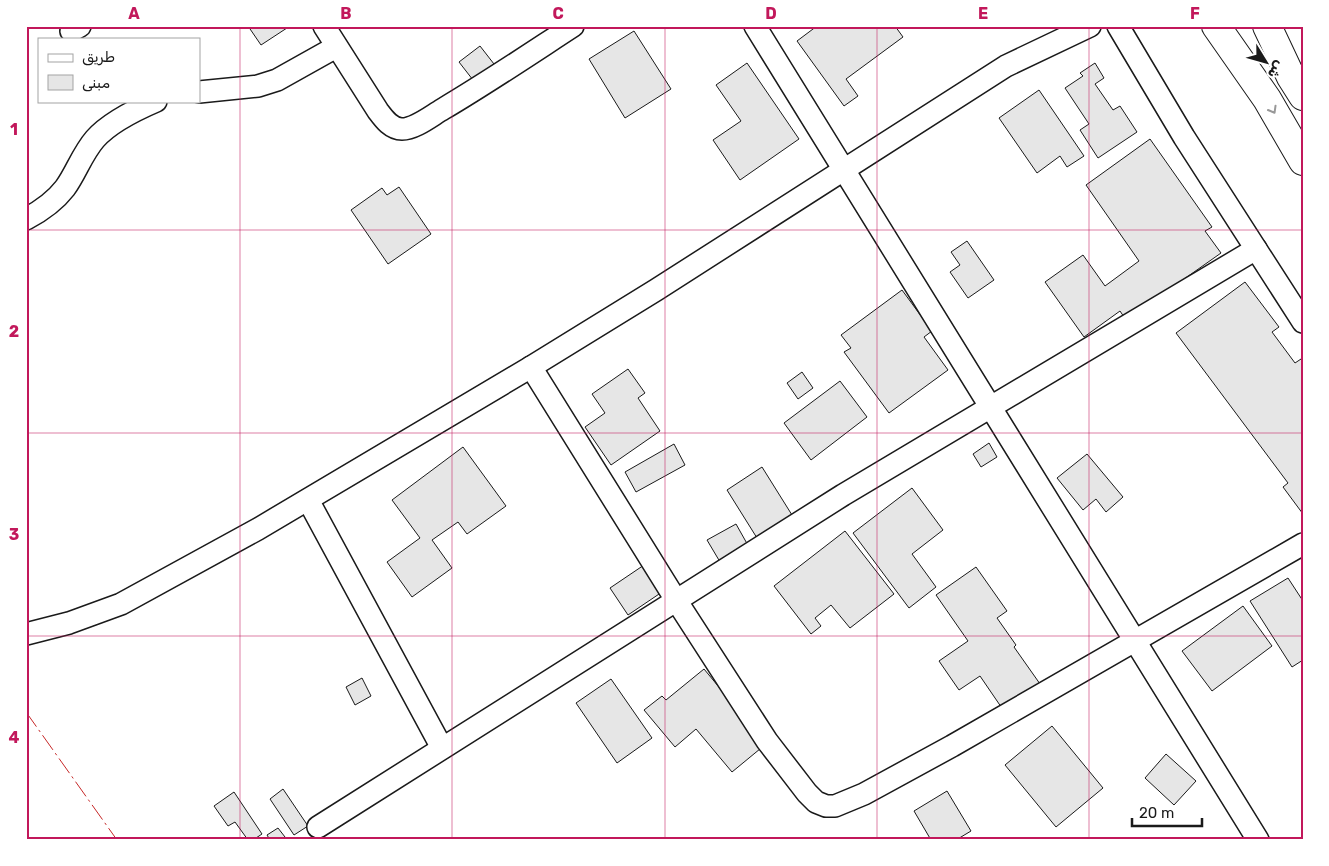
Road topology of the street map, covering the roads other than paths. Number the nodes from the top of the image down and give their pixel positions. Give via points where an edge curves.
1 (324, 26) edge
2 (573, 26) edge
3 (754, 26) edge
4 (1090, 26) edge
5 (1118, 26) edge
6 (1216, 26) edge
7 (1267, 26) edge
8 (336, 47) junction
9 (200, 92) edge
10 (1303, 96) edge
11 (154, 102) edge
12 (1303, 161) edge
13 (844, 170) junction
14 (26, 219) edge
15 (1256, 250) junction
16 (1303, 322) edge
17 (531, 366) junction
18 (990, 408) junction
19 (308, 500) junction
20 (1303, 544) edge
21 (676, 600) junction
22 (26, 634) edge
23 (1134, 640) junction
24 (442, 748) junction
25 (318, 827) dead end
26 (1258, 840) edge

1 - 8 street
2 - 8 street via 430,117 400,129 387,122 378,111
3 - 13 street
4 - 13 street via 1006,66
5 - 15 street
6 -> 12 highway via 1267,99
7 - 10 highway
8 - 9 street via 277,80 258,86
11 - 14 street via 96,138 55,200
13 - 17 street
13 - 18 street
15 - 16 street
15 - 18 street
17 - 19 street
17 - 21 street
18 - 21 street
18 - 23 street
19 - 22 street via 121,604
19 - 24 street
20 - 23 street
21 - 23 street via 768,741 807,793 826,806 844,803 904,772
21 - 24 street
23 - 26 street
24 - 25 street

